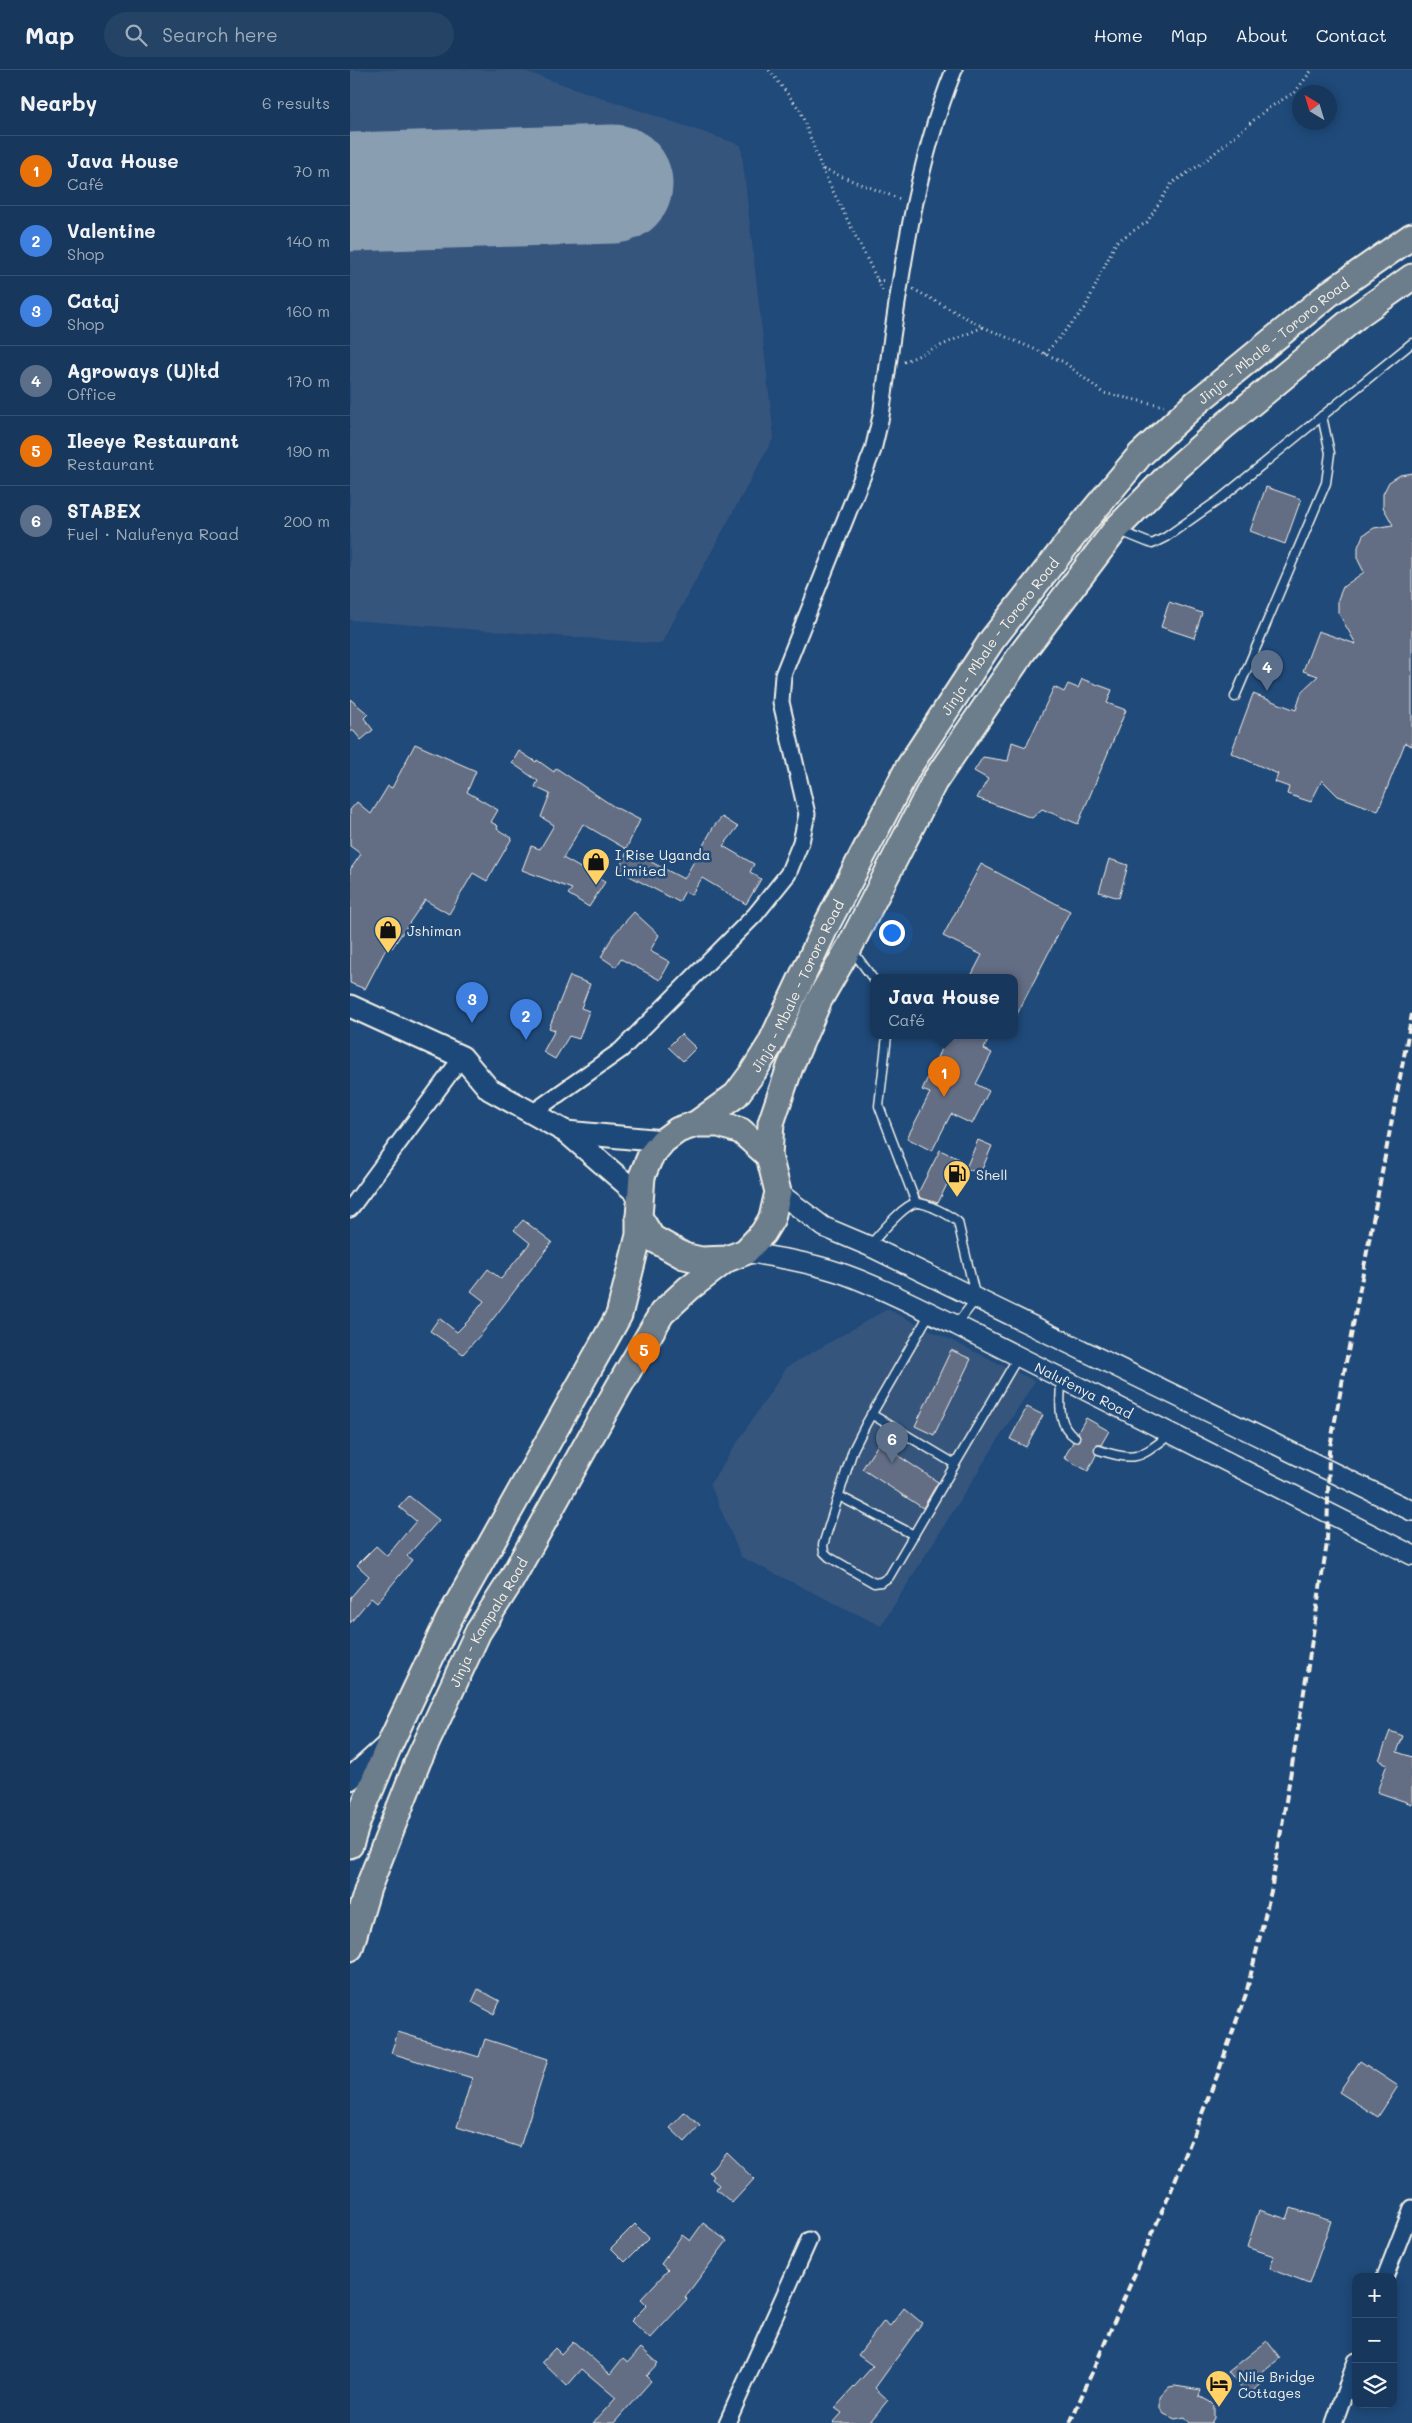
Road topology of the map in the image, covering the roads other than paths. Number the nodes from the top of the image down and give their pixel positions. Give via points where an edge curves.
1 (954, 70) edge
2 (1412, 236) edge
3 (1412, 277) edge
4 (1412, 343) edge
5 (1322, 416) junction
6 (1116, 529) junction
7 (1235, 697) dead end
8 (850, 946) junction
9 (870, 974) edge
10 (350, 1006) edge
11 (887, 1039) edge
12 (462, 1057) junction
13 (532, 1113) junction
14 (696, 1124) junction
15 (566, 1132) junction
16 (663, 1141) junction
17 (768, 1156) junction
18 (778, 1192) junction
19 (916, 1203) junction
20 (640, 1206) junction
21 (350, 1209) edge
22 (869, 1246) junction
23 (736, 1256) junction
24 (976, 1299) junction
25 (930, 1313) junction
26 (956, 1325) junction
27 (1018, 1356) junction
28 (1061, 1378) junction
29 (871, 1414) junction
30 (1171, 1434) junction
31 (1075, 1437) dead end
32 (1099, 1450) dead end
33 (955, 1464) junction
34 (839, 1496) junction
35 (1412, 1511) edge
36 (914, 1535) junction
37 (1412, 1555) edge
38 (391, 1742) junction
39 (350, 1779) edge
40 (350, 1845) edge
41 (350, 1948) edge
42 (1412, 2208) edge
43 (809, 2240) dead end
44 (1387, 2273) edge
45 (1355, 2363) edge
46 (727, 2423) edge
47 (1334, 2423) edge

1 - 13 street via 933,128 915,205 873,450 782,676 781,702 807,814 802,842 788,874 755,915 621,1050
2 - 14 highway, Jinja - Mbale - Tororo Road via 1330,293 1188,410 1140,455 1085,521 992,640 908,768 827,924 770,1045 736,1095
3 - 6 highway, Jinja - Mbale - Tororo Road via 1358,315 1225,425 1170,474
4 - 5 lane
5 - 6 lane via 1166,537 1152,544
5 - 7 lane via 1330,453 1326,483
6 - 8 highway, Jinja - Mbale - Tororo Road via 1022,653 934,782
8 - 9 lane
8 - 17 highway, Jinja - Mbale - Tororo Road via 819,1000 790,1067 771,1123
10 - 12 main road
11 - 19 lane via 879,1106
12 - 13 main road via 489,1089
12 - 21 street
13 - 15 main road
14 - 16 highway via 678,1130
14 - 17 highway via 719,1124 741,1131
15 - 16 main road
15 - 20 main road
16 - 20 highway via 650,1157 642,1176
17 - 18 highway
18 - 22 street via 824,1227
18 - 23 highway via 772,1218 763,1233
19 - 22 lane via 905,1209
19 - 24 lane via 958,1222
20 - 23 highway via 652,1238 684,1256 701,1260
20 - 38 highway via 639,1235 619,1314 449,1619
22 - 24 street
23 - 25 street, Nalufenya Road via 800,1261 840,1273
23 - 41 highway, Jinja - Kampala Road via 689,1288 662,1313 510,1582 478,1632 418,1761 368,1888
24 - 26 lane
24 - 35 street
25 - 26 street, Nalufenya Road
25 - 29 lane
26 - 27 street, Nalufenya Road
27 - 28 street, Nalufenya Road
27 - 33 lane
28 - 30 street, Nalufenya Road
28 - 31 lane via 1061,1422
29 - 33 lane
29 - 34 lane via 853,1450
30 - 32 lane via 1134,1458
30 - 37 street, Nalufenya Road
33 - 36 lane
34 - 36 lane
34 - 36 lane via 823,1545 824,1552 829,1558 874,1582 882,1582 889,1577
38 - 39 main road
38 - 40 highway
42 - 44 street
43 - 46 street
45 - 47 street

